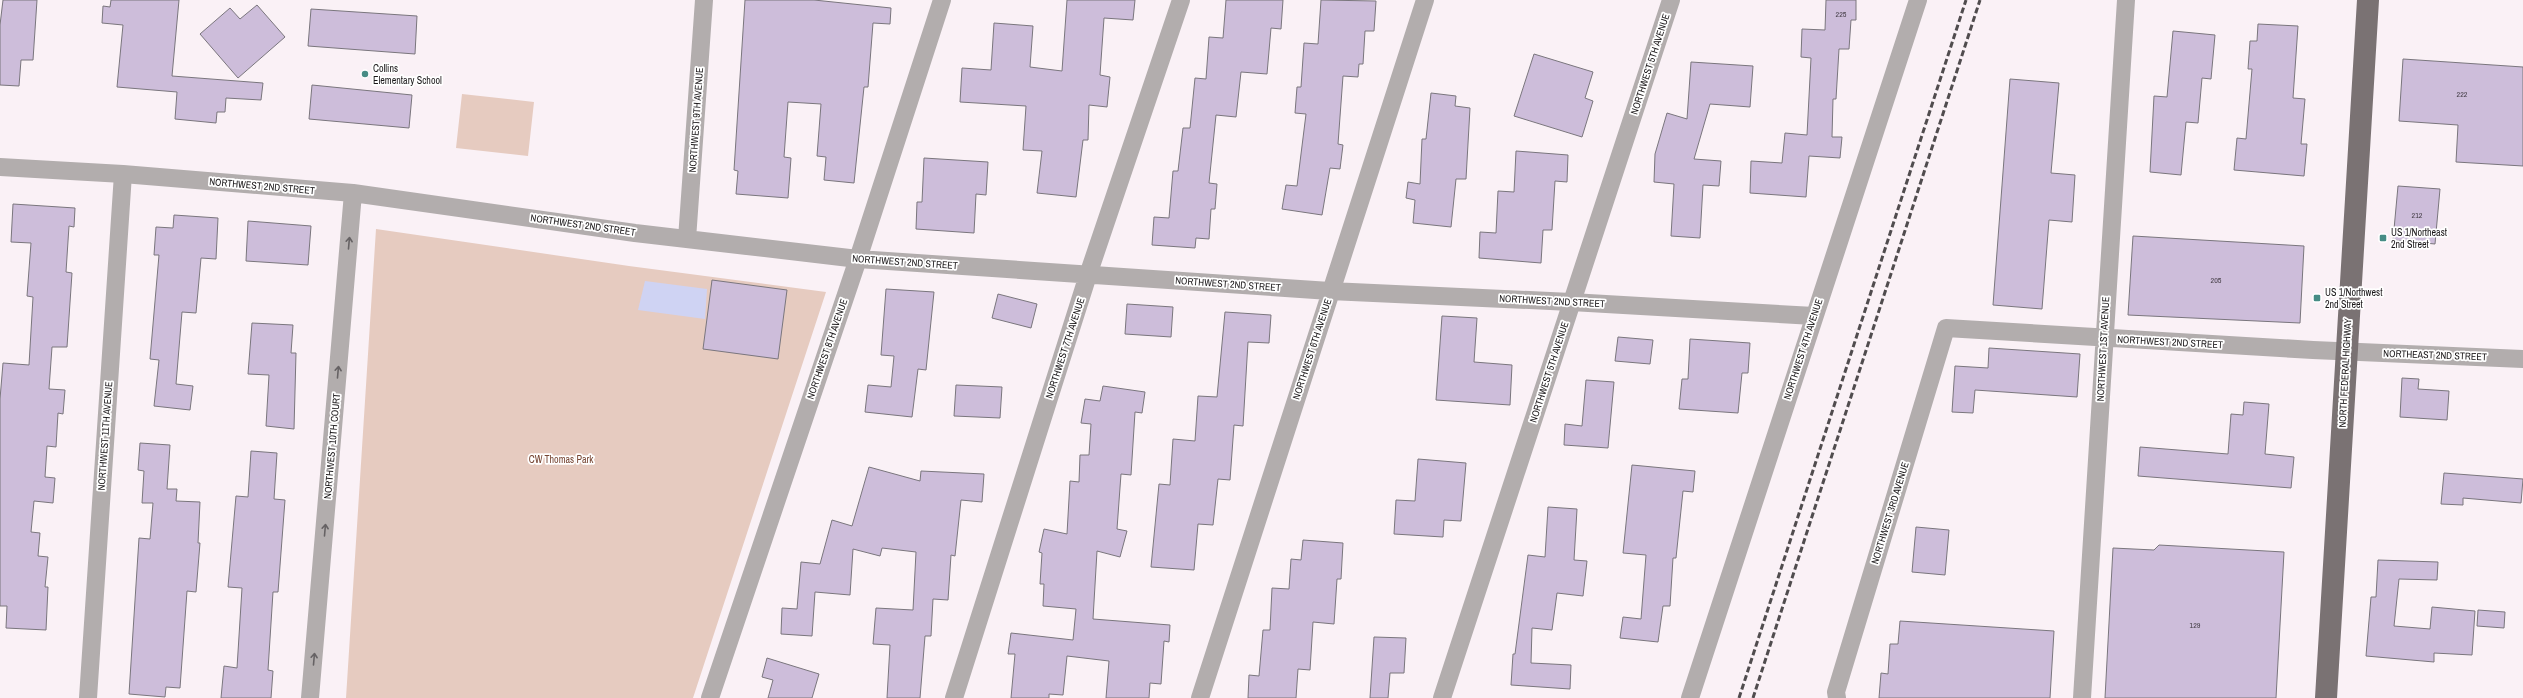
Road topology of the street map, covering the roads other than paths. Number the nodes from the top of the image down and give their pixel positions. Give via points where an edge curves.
1 (704, 0) edge
2 (942, 0) edge
3 (1181, 0) edge
4 (1425, 0) edge
5 (1671, 0) edge
6 (1918, 0) edge
7 (2126, 0) edge
8 (2368, 0) edge
9 (0, 167) edge
10 (123, 174) junction
11 (353, 193) junction
12 (687, 239) junction
13 (858, 259) junction
14 (1088, 274) junction
15 (1330, 291) junction
16 (1571, 302) junction
17 (1814, 316) junction
18 (1946, 328) joint
19 (2103, 338) junction
20 (2346, 351) junction
21 (2523, 359) edge
22 (88, 698) edge
23 (310, 698) edge
24 (710, 698) edge
25 (954, 698) edge
26 (1200, 698) edge
27 (1442, 698) edge
28 (1690, 698) edge
29 (1837, 698) edge
30 (2082, 698) edge
31 (2326, 698) edge

1 - 12 street, NORTHWEST 9TH AVENUE
2 - 13 street, NORTHWEST 8TH AVENUE
3 - 14 street, NORTHWEST 7TH AVENUE
4 - 15 street, NORTHWEST 6TH AVENUE
5 - 16 street, NORTHWEST 5TH AVENUE
6 - 17 street, NORTHWEST 4TH AVENUE
7 - 19 street, NORTHWEST 1ST AVENUE
8 - 20 main road, NORTH FEDERAL HIGHWAY
9 - 10 street, NORTHWEST 2ND STREET
10 - 11 street, NORTHWEST 2ND STREET
10 - 22 street, NORTHWEST 11TH AVENUE
11 - 12 street, NORTHWEST 2ND STREET
23 -> 11 street, NORTHWEST 10TH COURT
12 - 13 street, NORTHWEST 2ND STREET
13 - 14 street, NORTHWEST 2ND STREET
13 - 24 street, NORTHWEST 8TH AVENUE
14 - 15 street, NORTHWEST 2ND STREET
14 - 25 street, NORTHWEST 7TH AVENUE
15 - 16 street, NORTHWEST 2ND STREET
15 - 26 street, NORTHWEST 6TH AVENUE
16 - 17 street, NORTHWEST 2ND STREET
16 - 27 street, NORTHWEST 5TH AVENUE
17 - 28 street, NORTHWEST 4TH AVENUE
18 - 19 street, NORTHWEST 2ND STREET
18 - 29 street, NORTHWEST 3RD AVENUE via 1836,692
19 - 20 street, NORTHWEST 2ND STREET
19 - 30 street, NORTHWEST 1ST AVENUE
20 - 21 street, NORTHEAST 2ND STREET
20 - 31 main road, NORTH FEDERAL HIGHWAY

